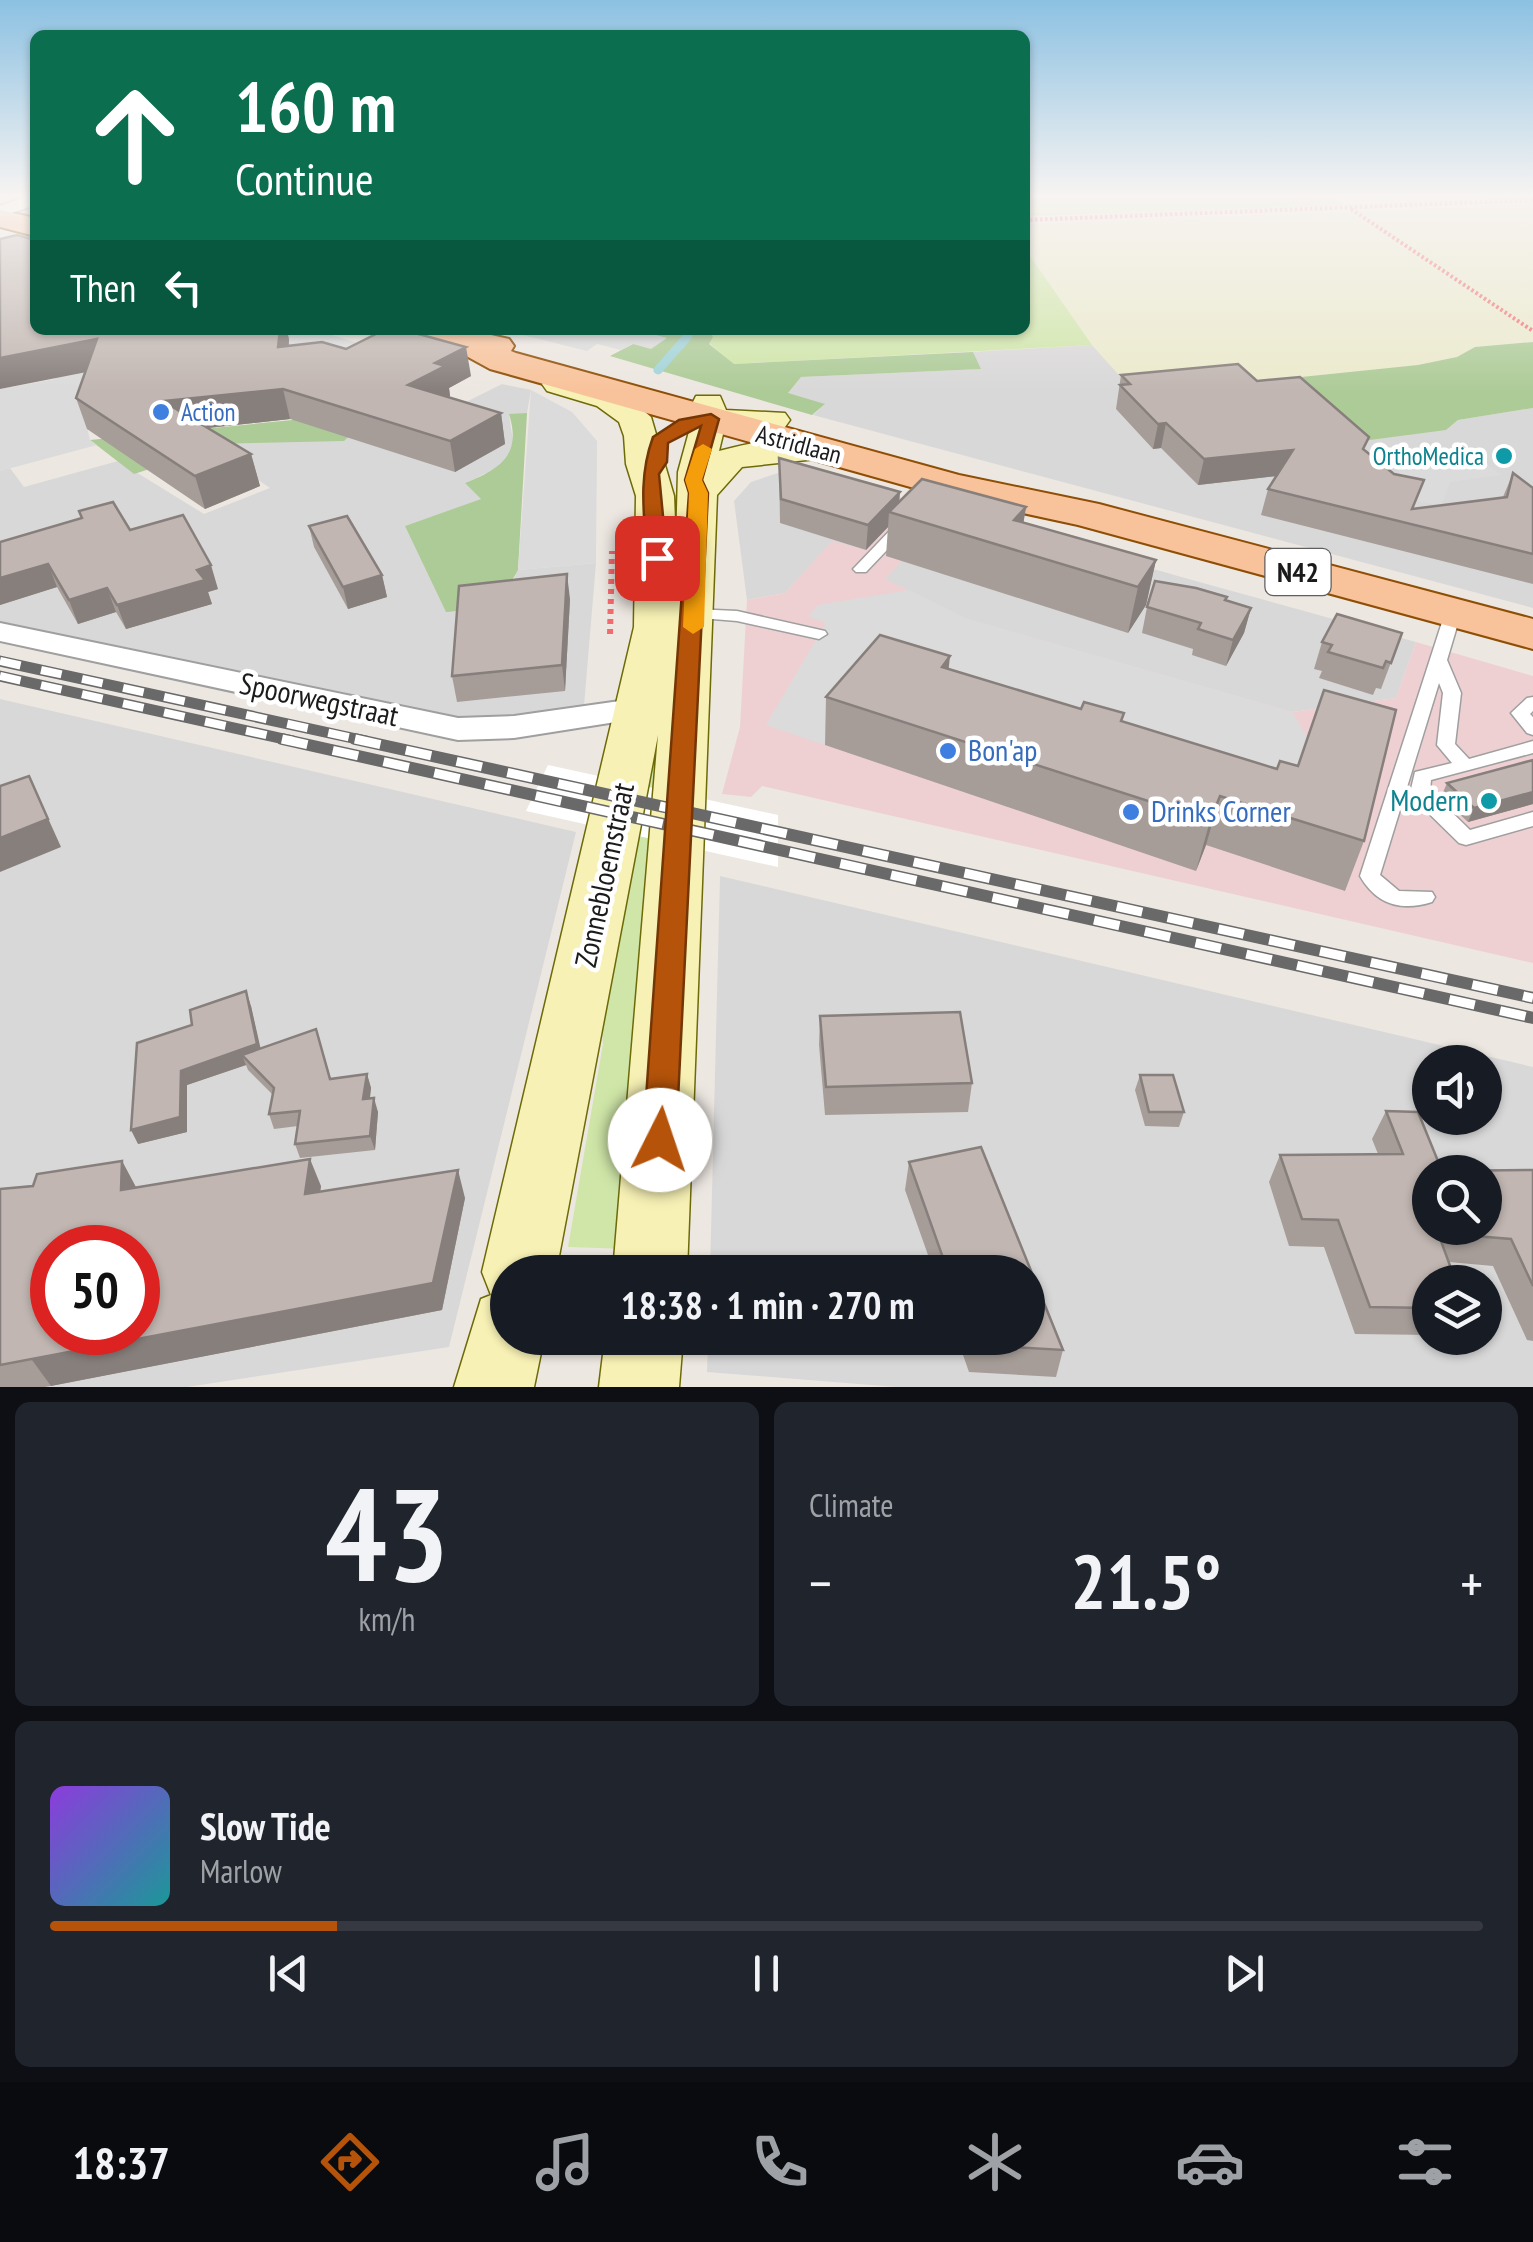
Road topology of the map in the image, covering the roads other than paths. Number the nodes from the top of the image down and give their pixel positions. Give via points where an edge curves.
1 (437, 335) edge
2 (462, 342) junction
3 (503, 361) junction
4 (710, 418) junction
5 (826, 451) junction
6 (650, 474) junction
7 (698, 493) junction
8 (1084, 514) junction
9 (910, 517) edge
10 (861, 570) dead end
11 (694, 614) junction
12 (1454, 614) junction
13 (0, 632) edge
14 (820, 634) dead end
15 (1533, 634) edge
16 (1438, 658) junction
17 (1533, 702) edge
18 (641, 708) junction
19 (1533, 730) edge
20 (1533, 746) edge
21 (1465, 766) junction
22 (1533, 819) edge
23 (1426, 897) dead end
24 (523, 1255) edge
25 (651, 1255) edge
26 (501, 1355) edge
27 (643, 1355) edge
28 (494, 1387) edge
29 (640, 1387) edge

1 - 2 main road, Astridlaan / N42
2 - 3 main road, Astridlaan / N42
2 - 4 main road, Astridlaan / N42 via 495,345
3 - 4 main road, Astridlaan / N42
3 - 6 main road, Zonnebloemstraat via 513,370 609,398 634,417
4 - 5 main road, Astridlaan / N42
4 - 6 main road via 664,435
4 - 7 main road, Zonnebloemstraat via 694,480
4 - 8 main road, Astridlaan / N42 via 773,420 1032,489
5 - 7 main road via 739,457 720,466
5 - 8 main road, Astridlaan / N42 via 945,492
6 - 18 main road, Zonnebloemstraat via 656,626
7 - 11 main road, Zonnebloemstraat
8 - 12 main road, Astridlaan / N42
9 - 10 lane
11 - 14 lane
11 - 25 main road, Zonnebloemstraat
12 - 15 main road, Astridlaan / N42
12 - 16 lane
13 - 18 street, Spoorwegstraat via 458,728 514,728
16 - 21 lane via 1452,693 1446,745
16 - 23 lane via 1370,876 1395,899
17 - 19 lane via 1520,712
18 - 24 main road, Zonnebloemstraat
20 - 21 lane
21 - 22 lane via 1422,776 1420,793 1466,838
26 - 28 main road
27 - 29 main road

